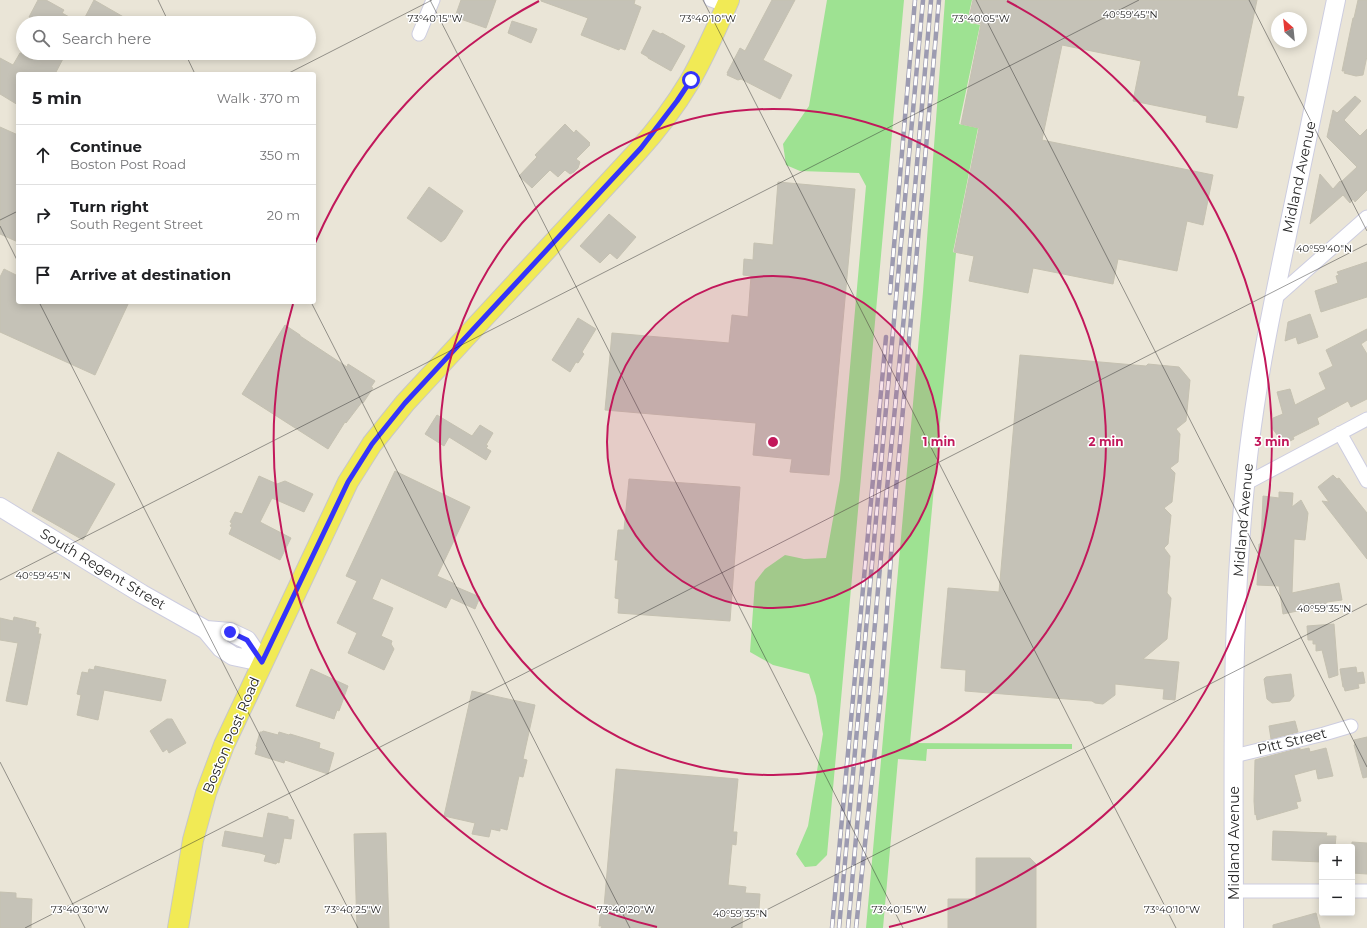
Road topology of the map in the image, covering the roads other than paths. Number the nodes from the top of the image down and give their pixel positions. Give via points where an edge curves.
1 (433, 0) edge
2 (1336, 0) edge
3 (722, 2) edge
4 (419, 34) dead end
5 (1367, 217) edge
6 (1274, 299) junction
7 (1367, 419) edge
8 (1340, 434) junction
9 (1367, 481) edge
10 (1245, 484) junction
11 (0, 508) edge
12 (262, 662) junction
13 (1351, 726) dead end
14 (1234, 756) junction
15 (1234, 891) junction
16 (1319, 891) edge
17 (1355, 891) edge
18 (1367, 891) edge
19 (178, 928) edge
20 (1234, 928) edge

1 - 4 street
2 - 6 street, Midland Avenue
3 - 12 main road, Boston Post Road via 691,80 660,125 405,403 372,444 347,484
5 - 6 street
6 - 10 street, Midland Avenue
7 - 8 street
8 - 9 street
8 - 10 street
10 - 14 street, Midland Avenue via 1237,581
11 - 12 street, South Regent Street via 206,630 230,632 247,640
12 - 19 main road, Boston Post Road via 224,745 206,793 192,840
13 - 14 street, Pitt Street
14 - 15 street, Midland Avenue
15 - 16 street
15 - 20 street, Midland Avenue
17 - 18 street

